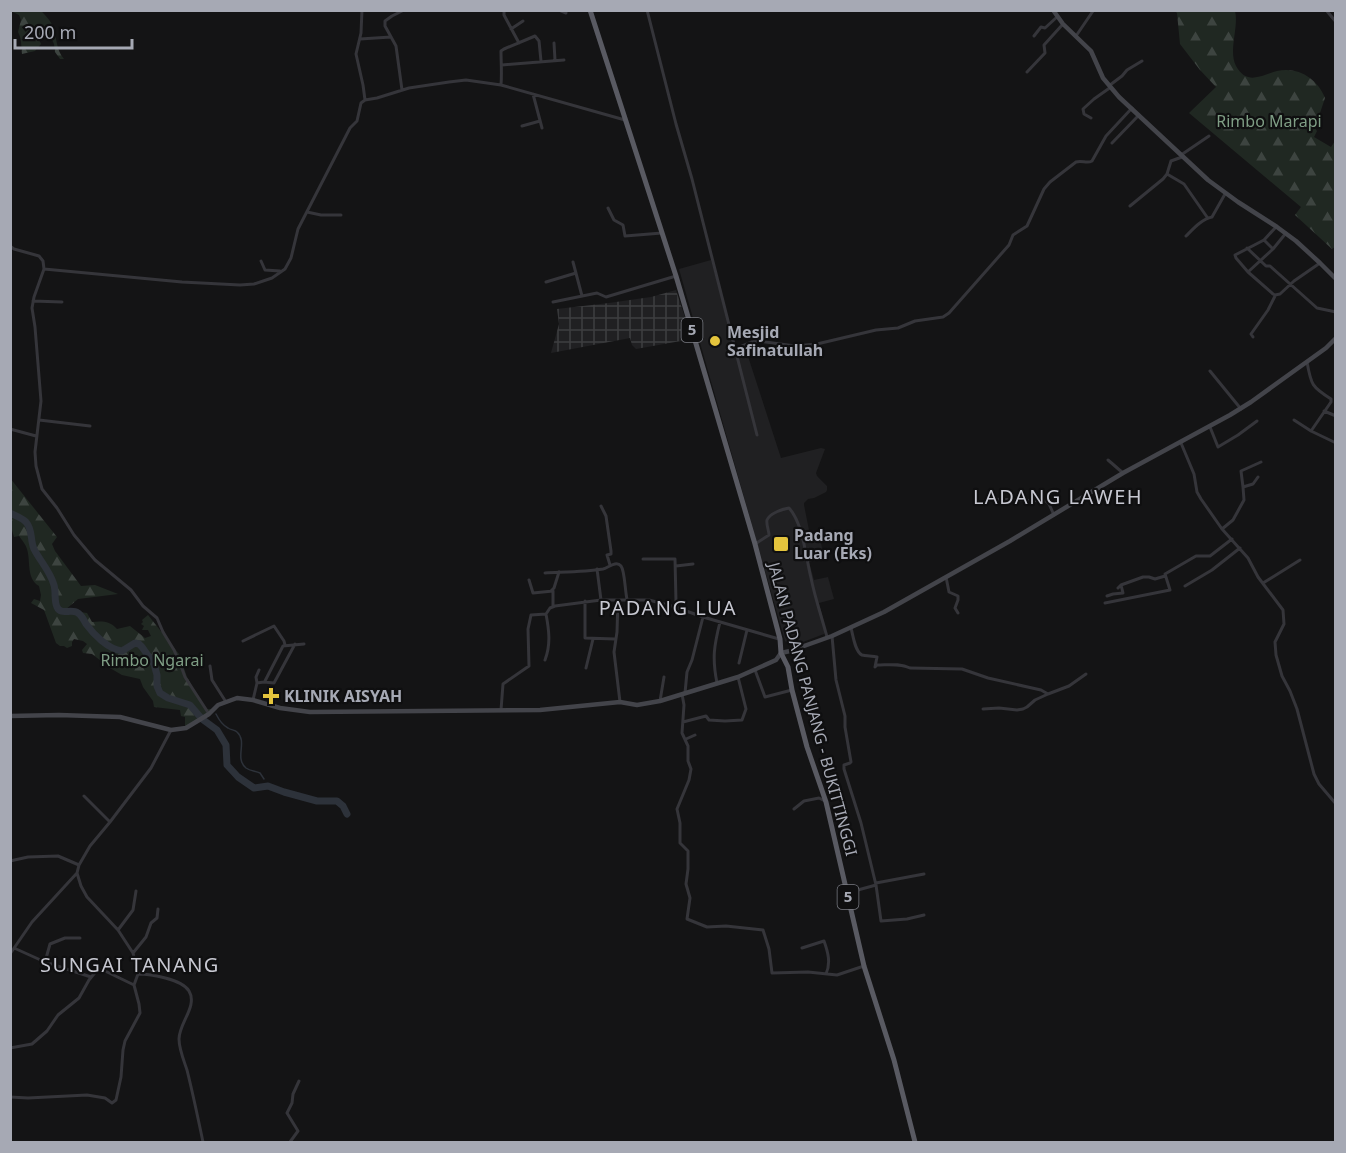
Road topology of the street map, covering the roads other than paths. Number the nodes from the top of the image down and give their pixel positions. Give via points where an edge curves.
1 (362, 10) edge
2 (404, 10) edge
3 (504, 10) edge
4 (560, 10) edge
5 (590, 10) edge
6 (647, 10) edge
7 (1053, 10) edge
8 (1326, 10) edge
9 (1094, 11) edge
10 (566, 13) dead end
11 (1057, 16) junction
12 (524, 21) dead end
13 (1335, 22) edge
14 (1062, 24) junction
15 (511, 29) junction
16 (1034, 36) dead end
17 (1076, 36) junction
18 (392, 37) junction
19 (360, 39) junction
20 (519, 43) junction
21 (554, 43) dead end
22 (555, 60) junction
23 (564, 60) dead end
24 (541, 61) junction
25 (1142, 61) dead end
26 (502, 65) junction
27 (1027, 72) dead end
28 (501, 85) junction
29 (1111, 86) junction
30 (402, 90) junction
31 (533, 94) junction
32 (365, 100) junction
33 (1132, 108) junction
34 (1139, 115) junction
35 (1091, 118) dead end
36 (625, 120) junction
37 (540, 121) junction
38 (522, 126) dead end
39 (542, 128) dead end
40 (1209, 136) dead end
41 (1112, 144) dead end
42 (1181, 156) junction
43 (1167, 174) junction
44 (1225, 194) junction
45 (1130, 206) dead end
46 (608, 207) dead end
47 (307, 212) junction
48 (342, 215) dead end
49 (1207, 218) junction
50 (1277, 227) junction
51 (662, 233) junction
52 (1286, 233) junction
53 (1186, 236) dead end
54 (1264, 240) junction
55 (10, 246) edge
56 (1247, 248) junction
57 (1273, 249) junction
58 (1260, 260) junction
59 (261, 261) dead end
60 (573, 262) dead end
61 (1320, 263) junction
62 (44, 269) junction
63 (282, 271) junction
64 (1248, 272) junction
65 (576, 273) junction
66 (676, 276) junction
67 (1335, 279) edge
68 (546, 282) dead end
69 (1290, 284) junction
70 (1275, 295) junction
71 (582, 296) junction
72 (33, 301) junction
73 (62, 302) dead end
74 (554, 302) dead end
75 (1335, 312) edge
76 (1253, 337) dead end
77 (1335, 338) edge
78 (735, 349) junction
79 (1307, 362) junction
80 (1210, 371) dead end
81 (1241, 409) junction
82 (1324, 411) junction
83 (1335, 416) edge
84 (39, 420) junction
85 (1294, 420) dead end
86 (1257, 421) dead end
87 (90, 426) dead end
88 (1210, 427) junction
89 (10, 429) edge
90 (1311, 431) junction
91 (756, 435) dead end
92 (36, 436) junction
93 (1181, 443) junction
94 (1335, 443) edge
95 (1108, 460) dead end
96 (1261, 462) dead end
97 (1123, 473) junction
98 (1258, 477) dead end
99 (1244, 487) junction
100 (988, 499) dead end
101 (602, 506) dead end
102 (1053, 515) junction
103 (1222, 529) junction
104 (1232, 539) junction
105 (755, 544) junction
106 (1240, 548) junction
107 (643, 559) dead end
108 (609, 560) junction
109 (1300, 560) dead end
110 (693, 564) dead end
111 (676, 566) junction
112 (597, 569) junction
113 (558, 572) junction
114 (545, 573) dead end
115 (1165, 576) junction
116 (946, 578) junction
117 (529, 579) dead end
118 (1263, 583) junction
119 (1185, 586) dead end
120 (551, 591) junction
121 (1107, 596) dead end
122 (627, 599) junction
123 (601, 600) junction
124 (618, 600) junction
125 (585, 601) junction
126 (1105, 603) dead end
127 (552, 607) junction
128 (675, 607) junction
129 (958, 613) dead end
130 (546, 614) junction
131 (703, 617) junction
132 (720, 622) junction
133 (851, 628) junction
134 (747, 630) junction
135 (830, 636) junction
136 (593, 639) junction
137 (616, 639) junction
138 (780, 639) junction
139 (243, 641) dead end
140 (295, 644) junction
141 (304, 644) dead end
142 (285, 645) junction
143 (781, 653) junction
144 (545, 660) dead end
145 (739, 663) dead end
146 (210, 666) dead end
147 (586, 668) dead end
148 (259, 670) dead end
149 (755, 670) junction
150 (1086, 674) dead end
151 (664, 677) dead end
152 (738, 677) junction
153 (264, 682) junction
154 (257, 683) junction
155 (717, 683) junction
156 (792, 690) junction
157 (683, 693) junction
158 (1048, 694) junction
159 (254, 700) junction
160 (660, 701) junction
161 (226, 702) junction
162 (620, 702) junction
163 (983, 709) dead end
164 (501, 710) junction
165 (209, 714) junction
166 (10, 716) edge
167 (683, 722) junction
168 (171, 730) junction
169 (695, 735) dead end
170 (686, 739) junction
171 (84, 796) dead end
172 (826, 802) junction
173 (1335, 804) edge
174 (795, 809) dead end
175 (110, 822) junction
176 (10, 861) edge
177 (79, 865) junction
178 (77, 873) junction
179 (924, 874) dead end
180 (876, 884) junction
181 (136, 891) dead end
182 (848, 893) junction
183 (158, 909) dead end
184 (924, 915) dead end
185 (118, 930) junction
186 (81, 938) dead end
187 (14, 948) junction
188 (802, 948) dead end
189 (133, 953) junction
190 (10, 954) edge
191 (45, 962) junction
192 (864, 966) junction
193 (138, 974) junction
194 (826, 974) junction
195 (91, 977) junction
196 (134, 985) junction
197 (10, 1048) edge
198 (299, 1081) dead end
199 (10, 1097) edge
200 (202, 1143) edge
201 (290, 1143) edge
202 (915, 1143) edge

1 - 19 street
2 - 18 street via 385,21
3 - 15 street
4 - 10 street
5 - 36 highway, JALAN PADANG PANJANG - BUKITTINGGI / 5
6 - 78 street
7 - 11 main road
8 - 13 street
9 - 17 street
11 - 14 main road
11 - 16 street
12 - 15 street
14 - 17 main road
14 - 27 street via 1044,45 1045,53
15 - 20 street
17 - 29 main road
18 - 19 street
18 - 30 street
19 - 32 street via 356,57
20 - 24 street via 535,36
20 - 26 street via 501,51
21 - 22 street
22 - 23 street
22 - 24 street
24 - 26 street
25 - 29 street
26 - 28 street
28 - 30 street via 466,80
28 - 31 street
29 - 33 main road
29 - 35 street via 1083,110
30 - 32 street
31 - 36 street
31 - 37 street
32 - 47 street
33 - 34 main road
33 - 78 street via 1106,136 1092,161 1076,162 1050,182 1027,226 1013,235 1009,245 943,317 817,344 795,346 759,341
34 - 41 street
34 - 42 main road
36 - 51 highway, JALAN PADANG PANJANG - BUKITTINGGI / 5
37 - 38 street
37 - 39 street
40 - 42 street
42 - 43 street via 1172,161
42 - 44 main road
43 - 45 street
43 - 49 street via 1184,184
44 - 49 street
44 - 50 main road
46 - 51 street via 614,220 623,225 626,236
47 - 48 street
47 - 63 street via 291,258
49 - 53 street
50 - 52 main road
50 - 54 street
51 - 66 highway, JALAN PADANG PANJANG - BUKITTINGGI / 5
52 - 57 street
52 - 61 main road
54 - 56 street
54 - 57 street
55 - 62 street via 39,256
56 - 58 street
56 - 64 street via 1235,255
57 - 58 street
58 - 64 street
58 - 69 street
59 - 63 street via 265,270
60 - 65 street
61 - 67 main road
61 - 69 street
62 - 63 street via 240,285 254,284
62 - 72 street
64 - 70 street
65 - 68 street
65 - 71 street
66 - 71 street via 606,297 597,293
66 - 105 highway, JALAN PADANG PANJANG - BUKITTINGGI / 5
69 - 70 street
69 - 75 street via 1317,308
70 - 76 street via 1251,334
71 - 74 street
72 - 73 street
72 - 84 street
77 - 79 main road
78 - 91 street
79 - 81 main road
79 - 82 street via 1311,382 1331,399
80 - 81 street
81 - 88 main road
82 - 83 street
82 - 90 street
84 - 87 street
84 - 92 street
85 - 90 street
86 - 88 street via 1218,447
88 - 93 main road
89 - 92 street
90 - 94 street
92 - 165 street via 36,466 42,489 95,560 157,618 185,677
93 - 97 main road
93 - 103 street via 1197,492
95 - 97 street
96 - 99 street via 1241,471
97 - 102 main road
98 - 99 street
99 - 103 street via 1245,500 1233,520
100 - 102 street via 1046,501
101 - 108 street via 611,548
102 - 116 main road
103 - 104 street
104 - 106 street
104 - 115 street via 1210,556 1196,556
105 - 135 street via 769,535 769,517 791,509 798,519 811,581
105 - 138 highway, JALAN PADANG PANJANG - BUKITTINGGI / 5
106 - 118 street
106 - 119 street
107 - 111 street via 674,559
108 - 112 street via 607,568
108 - 122 street via 621,566
109 - 118 street
110 - 111 street
111 - 128 street
112 - 113 street
112 - 123 street
113 - 114 street
113 - 120 street
115 - 121 street via 1143,577 1119,586 1123,593
115 - 126 street via 1170,590
116 - 129 street via 949,592 958,596
116 - 133 main road
117 - 120 street via 532,593
118 - 173 street via 1283,610 1284,624 1275,642 1282,676 1297,710 1314,774
120 - 127 street
122 - 124 street
122 - 128 street
123 - 124 street
123 - 125 street
124 - 137 street
125 - 127 street
125 - 136 street via 585,637
127 - 130 street
128 - 131 street
130 - 144 street via 550,635
130 - 164 street via 531,615 529,666 503,684
131 - 132 street
131 - 157 street
132 - 134 street
132 - 155 street via 713,660
133 - 135 main road
133 - 158 street via 859,652 876,656 875,667 877,664 962,669
134 - 138 street
134 - 145 street
135 - 143 main road
135 - 180 street via 851,762 844,769
136 - 137 street
136 - 147 street
137 - 162 street
138 - 143 highway, JALAN PADANG PANJANG - BUKITTINGGI / 5
139 - 142 street via 274,626
140 - 141 street
140 - 142 street
140 - 153 street via 274,683
142 - 153 street
143 - 149 main road via 776,660
143 - 156 highway, JALAN PADANG PANJANG - BUKITTINGGI / 5
146 - 161 street via 212,680
148 - 154 street
149 - 152 main road
149 - 156 street via 765,697
150 - 158 street
151 - 160 street
152 - 155 main road
152 - 167 street via 746,709 742,720 709,720 706,716
153 - 154 street
154 - 159 street
155 - 157 main road
156 - 172 highway, JALAN PADANG PANJANG - BUKITTINGGI / 5
157 - 160 main road
157 - 167 street
158 - 163 street via 1023,709
159 - 161 main road via 237,698
159 - 164 main road via 310,712
160 - 162 main road via 637,705
161 - 165 main road
162 - 164 main road
165 - 168 main road via 189,726
166 - 168 main road via 120,717
167 - 170 street
168 - 175 street via 150,768
169 - 170 street
170 - 194 street via 691,773 677,809 680,843 688,851 687,919 706,927 763,930 772,973
171 - 175 street
172 - 174 street via 819,798 804,801
172 - 182 highway, JALAN PADANG PANJANG - BUKITTINGGI / 5
175 - 177 street
176 - 177 street via 58,856
177 - 178 street
178 - 185 street via 87,897
178 - 187 street
179 - 180 street
180 - 182 street
180 - 184 street via 880,921
181 - 185 street via 134,910
182 - 192 highway, JALAN PADANG PANJANG - BUKITTINGGI / 5
183 - 189 street via 157,918
185 - 189 street
186 - 191 street via 68,937 50,944
187 - 190 street
187 - 191 street
188 - 194 street via 824,941 829,957
189 - 193 street
191 - 195 street
192 - 194 street via 837,975
192 - 202 highway, JALAN PADANG PANJANG - BUKITTINGGI / 5 via 885,1027
193 - 196 street
193 - 200 street via 183,985 192,996 179,1040
195 - 196 street via 100,968
195 - 197 street via 79,998 58,1015 47,1031 32,1044
196 - 199 street via 140,1014 125,1041 115,1102 87,1095
198 - 201 street via 287,1113 298,1131

